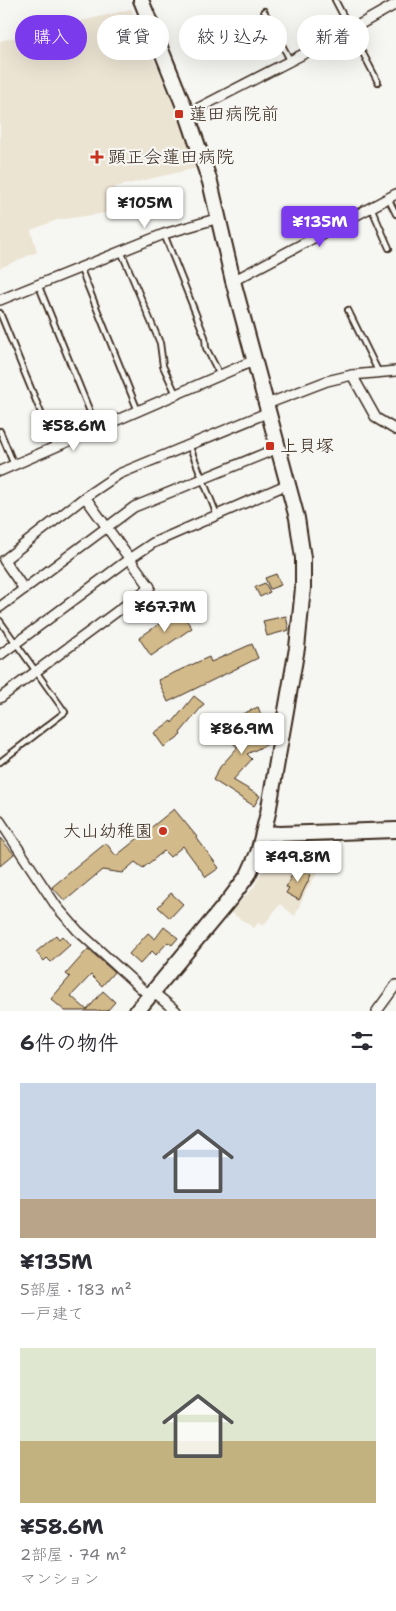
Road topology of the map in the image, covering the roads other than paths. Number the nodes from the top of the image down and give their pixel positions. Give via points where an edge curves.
1 (141, 0) edge
2 (335, 0) edge
3 (396, 4) edge
4 (264, 12) dead end
5 (342, 15) edge
6 (369, 19) edge
7 (297, 56) edge
8 (290, 60) junction
9 (366, 60) edge
10 (378, 82) dead end
11 (187, 114) junction
12 (392, 196) edge
13 (370, 207) junction
14 (396, 214) edge
15 (219, 218) junction
16 (164, 234) junction
17 (389, 248) dead end
18 (121, 251) junction
19 (80, 267) junction
20 (233, 282) junction
21 (38, 284) junction
22 (0, 300) edge
23 (348, 310) dead end
24 (0, 313) edge
25 (255, 360) junction
26 (396, 371) edge
27 (379, 373) junction
28 (220, 375) junction
29 (352, 375) junction
30 (176, 394) junction
31 (268, 408) junction
32 (138, 411) junction
33 (97, 429) junction
34 (396, 430) edge
35 (0, 431) edge
36 (188, 445) junction
37 (55, 447) junction
38 (278, 448) junction
39 (14, 465) junction
40 (0, 471) edge
41 (203, 480) junction
42 (288, 484) junction
43 (85, 497) junction
44 (217, 515) junction
45 (107, 528) junction
46 (2, 558) edge
47 (129, 559) junction
48 (24, 589) junction
49 (0, 607) edge
50 (0, 621) edge
51 (16, 643) junction
52 (0, 655) edge
53 (36, 671) junction
54 (0, 698) edge
55 (0, 762) edge
56 (0, 821) edge
57 (396, 830) edge
58 (264, 833) junction
59 (396, 985) edge
60 (152, 994) junction
61 (137, 1011) edge
62 (176, 1011) edge
63 (378, 1011) edge

1 - 11 street
2 - 5 lane
3 - 6 street
4 - 8 lane
7 - 8 street
8 - 11 street
9 - 10 lane
11 - 15 street
12 - 13 street
12 - 14 lane
13 - 17 lane
13 - 20 street
15 - 16 street
15 - 20 street
16 - 18 street
16 - 28 lane via 206,348
18 - 19 street
18 - 30 lane via 160,343 163,366
19 - 21 street
19 - 32 lane
20 - 25 street
21 - 22 street
21 - 33 lane
23 - 27 lane
24 - 37 lane
25 - 28 street
25 - 31 street
26 - 27 street
27 - 29 street
28 - 30 street
29 - 31 street via 327,381
29 - 34 street via 376,418
30 - 32 street
31 - 36 street
31 - 38 street
32 - 33 street
33 - 37 street
35 - 39 lane
36 - 41 lane
36 - 43 street via 119,474
37 - 39 street
38 - 41 street
38 - 42 street
39 - 40 street
41 - 44 lane
41 - 45 street via 134,507
42 - 44 street
42 - 58 street via 301,537 303,588 299,630
43 - 45 street
43 - 46 street
44 - 47 street via 153,543
45 - 47 street
45 - 48 street
46 - 48 street
47 - 51 street
47 - 53 street via 150,587
48 - 49 street
50 - 51 lane
51 - 52 street
51 - 53 lane
53 - 54 street
53 - 55 lane via 65,712
56 - 60 street via 57,907 114,965
57 - 58 street
58 - 60 street via 248,875
59 - 63 street
60 - 61 street
60 - 62 street

